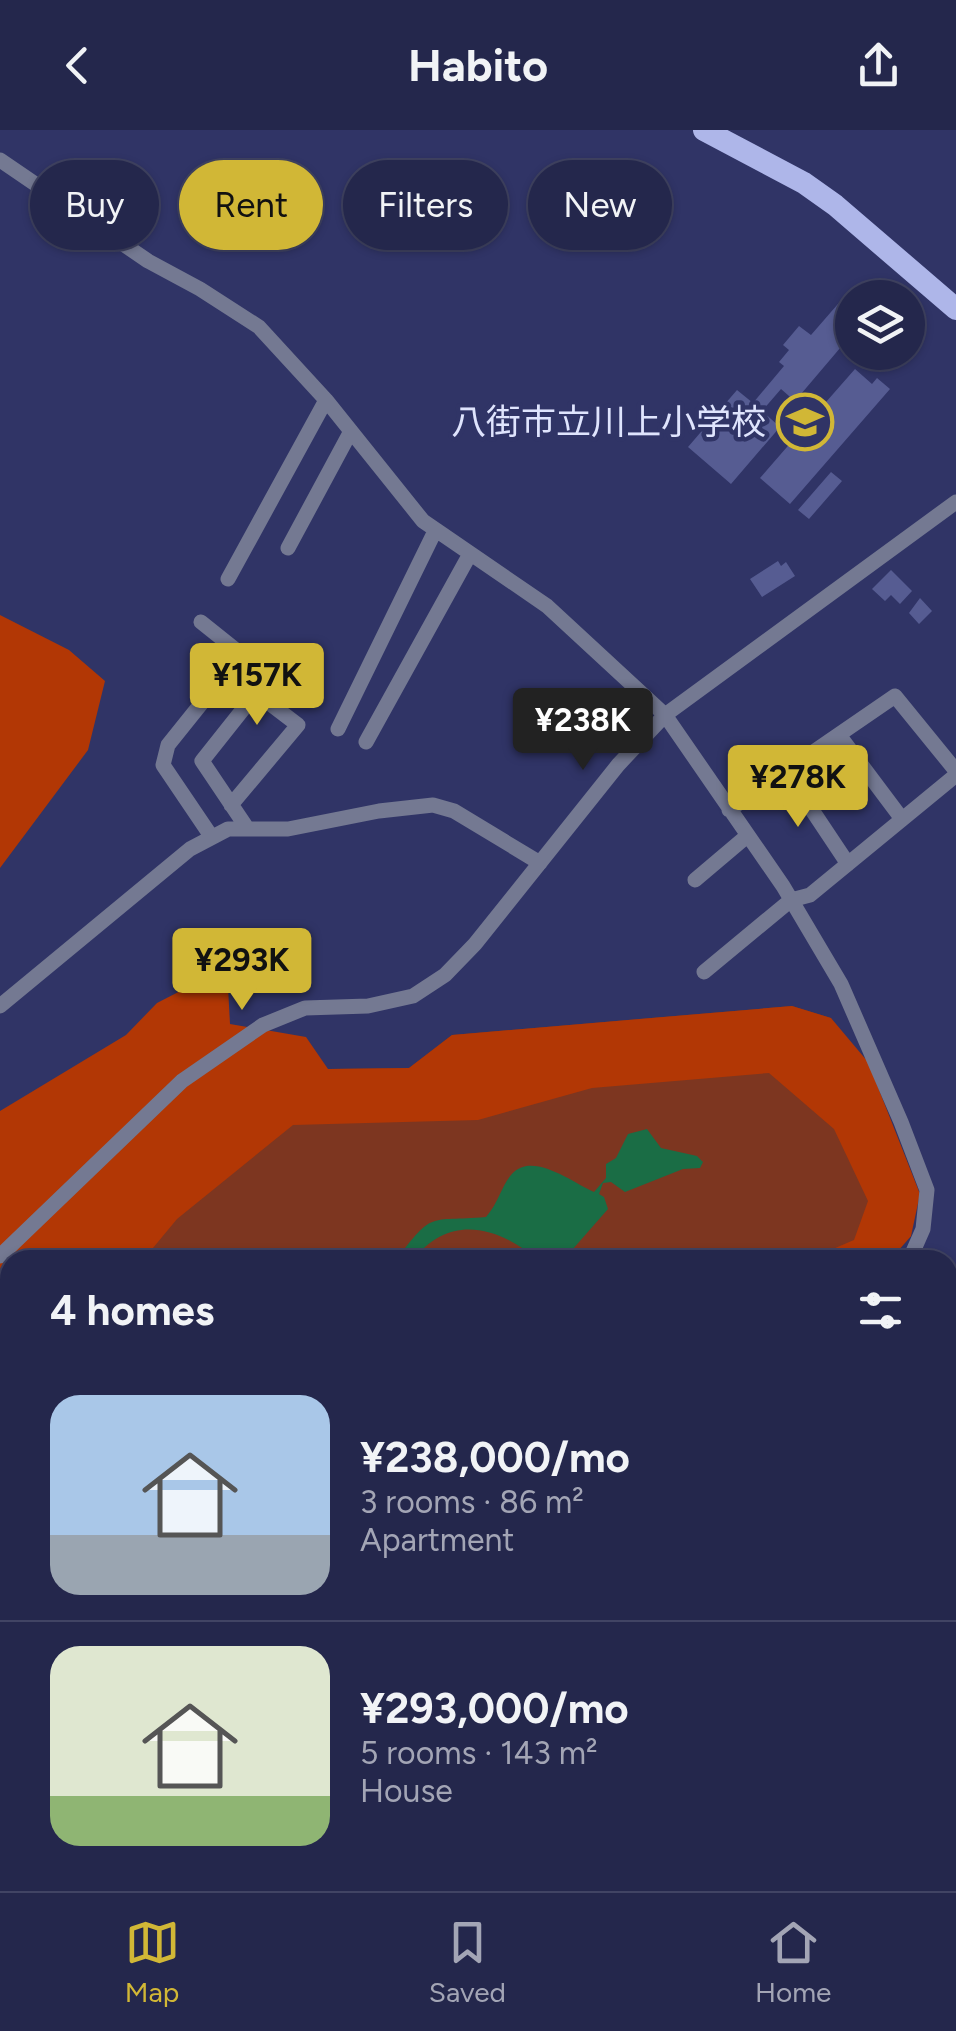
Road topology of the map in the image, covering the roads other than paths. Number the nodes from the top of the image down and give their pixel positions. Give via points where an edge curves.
1 (704, 130) edge
2 (0, 160) edge
3 (956, 309) edge
4 (326, 400) junction
5 (351, 431) junction
6 (956, 502) edge
7 (435, 531) junction
8 (288, 548) dead end
9 (470, 554) junction
10 (228, 579) dead end
11 (201, 622) dead end
12 (665, 716) junction
13 (338, 729) dead end
14 (839, 735) junction
15 (366, 742) dead end
16 (786, 771) junction
17 (956, 773) edge
18 (231, 805) junction
19 (728, 810) junction
20 (902, 819) junction
21 (247, 828) junction
22 (211, 836) junction
23 (747, 836) junction
24 (540, 863) junction
25 (848, 864) junction
26 (695, 880) dead end
27 (791, 900) junction
28 (704, 972) dead end
29 (0, 1006) edge
30 (6, 1250) edge
31 (914, 1250) edge

1 - 3 main road via 820,194
2 - 4 street via 148,262 259,327
4 - 5 street
4 - 10 street
5 - 7 street
5 - 8 street
6 - 12 street
7 - 9 street
7 - 13 street
9 - 12 street via 547,606
9 - 15 street
11 - 22 street via 241,654 168,745 163,765
12 - 19 street
12 - 24 street
14 - 16 street
14 - 17 street via 895,696
14 - 20 street
16 - 19 street
16 - 25 street
17 - 20 street
18 - 18 street via 202,761 256,693 298,725
18 - 21 street
19 - 23 street
20 - 25 street
21 - 22 street
21 - 24 street via 288,829 433,806 454,811
22 - 29 street
23 - 26 street
23 - 27 street
24 - 30 street via 445,975 413,996 305,1008 264,1025 182,1081
25 - 27 street via 810,895
27 - 28 street
27 - 31 street via 840,984 927,1190

